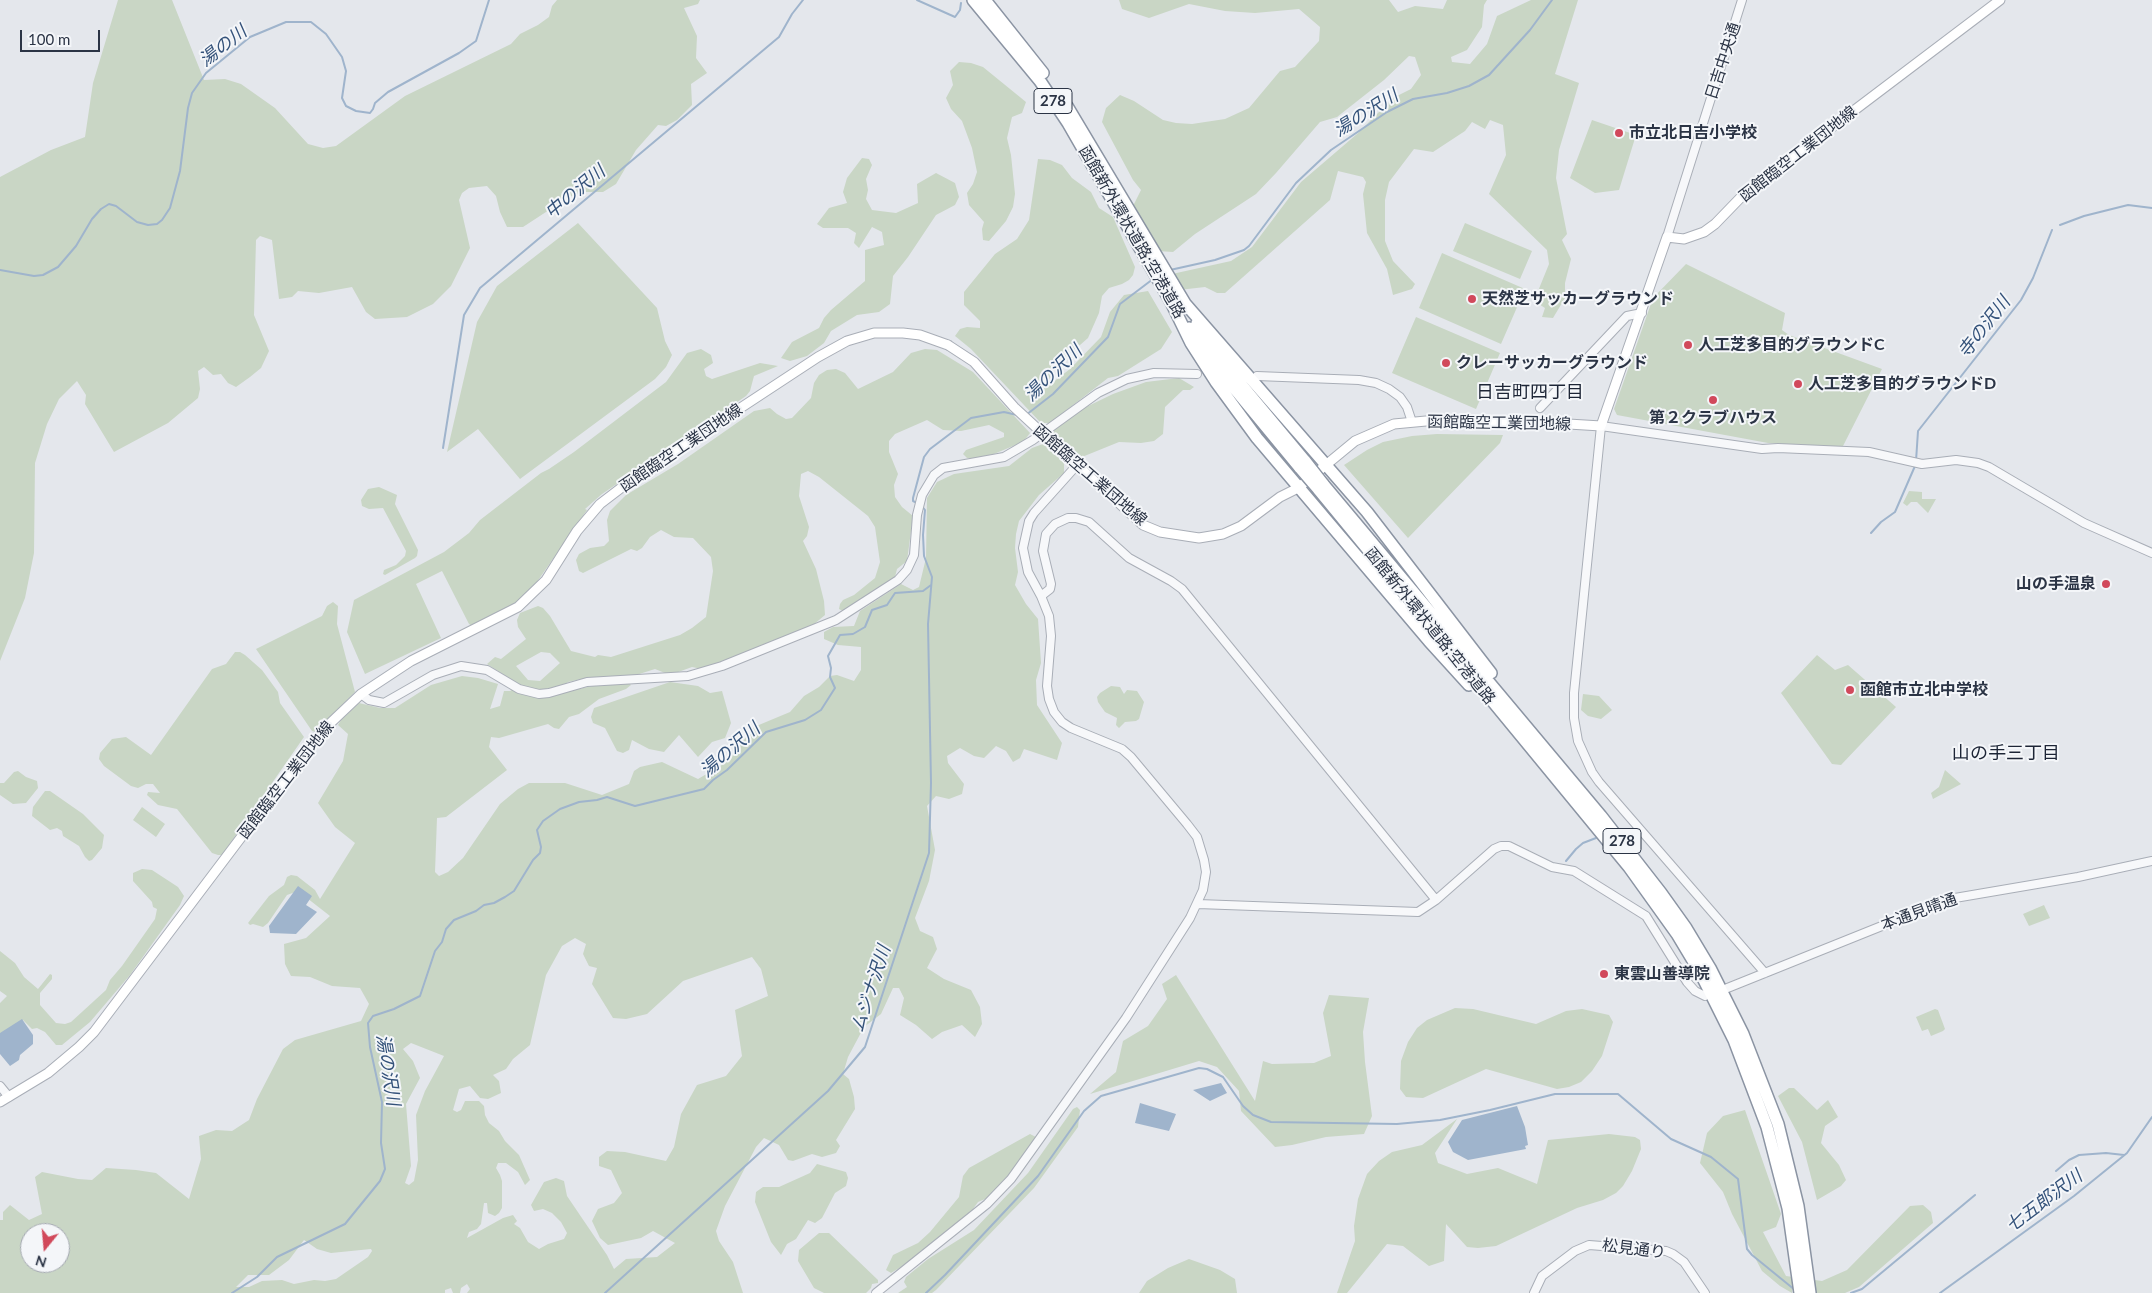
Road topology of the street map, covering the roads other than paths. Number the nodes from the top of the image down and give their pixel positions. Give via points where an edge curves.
1 (972, 0) edge
2 (985, 0) edge
3 (1742, 0) edge
4 (2000, 0) edge
5 (1123, 209) junction
6 (1667, 237) junction
7 (1177, 302) junction
8 (1642, 313) junction
9 (1189, 319) junction
10 (1197, 374) dead end
11 (1257, 376) dead end
12 (1540, 408) dead end
13 (1412, 422) junction
14 (1601, 426) junction
15 (1324, 464) junction
16 (1078, 465) junction
17 (1320, 487) junction
18 (1298, 488) junction
19 (2152, 553) edge
20 (1041, 596) junction
21 (361, 694) junction
22 (1552, 774) junction
23 (1583, 794) junction
24 (2152, 861) edge
25 (1436, 900) junction
26 (1198, 904) junction
27 (1765, 973) junction
28 (1725, 989) dead end
29 (1705, 996) dead end
30 (0, 1086) edge
31 (4, 1099) edge
32 (1802, 1262) junction
33 (876, 1293) edge
34 (1534, 1293) edge
35 (1705, 1293) edge
36 (1800, 1293) edge
37 (1810, 1293) edge

1 - 5 highway, 函館新外環状道路;空港道路 / 278 via 1040,81
2 - 5 highway, 函館新外環状道路;空港道路 / 278 via 1050,82 1082,130
3 - 6 street, 日吉中央通
4 - 6 main road, 函館臨空工業団地線 via 1745,193 1704,232 1684,239
5 - 7 highway, 函館新外環状道路;空港道路 / 278
6 - 8 main road
7 - 9 highway
7 - 9 highway
8 - 12 street via 1627,316
8 - 14 main road
9 - 15 highway
9 - 17 highway, 函館新外環状道路;空港道路 / 278, bridge
9 - 18 highway via 1190,343
10 - 21 street via 1154,373 1127,379 1112,385 1004,458 944,468 927,484 920,504 914,555 898,580 836,620 705,672 688,676 587,682 539,694 519,689 487,670 461,666 433,675 384,703 369,700
11 - 13 street via 1376,383 1400,397
13 - 14 main road, 函館臨空工業団地線 via 1536,422
13 - 15 main road, 函館臨空工業団地線 via 1394,424 1361,438
14 - 19 street via 1762,449 1869,452 1915,463 1956,460 1978,463 2084,523
14 - 27 street via 1574,687 1578,740 1599,782
15 - 18 main road, 函館臨空工業団地線
15 - 23 highway via 1367,512 1456,625
16 - 18 main road, 函館臨空工業団地線 via 1143,525 1179,536 1199,538 1232,530
16 - 20 street via 1034,512 1027,529 1023,548 1025,561
16 - 21 main road, 函館臨空工業団地線, bridge via 1014,407 974,362 948,345 920,335 896,332 847,342 818,357 634,478 600,504 577,531 546,580 522,604 411,661
17 - 22 highway, 函館新外環状道路;空港道路 / 278
17 - 23 highway, 函館新外環状道路;空港道路 / 278
18 - 22 highway via 1429,641
20 - 25 street via 1051,584 1043,551 1046,534 1061,520 1076,518 1089,522 1128,558 1160,574 1182,590
20 - 26 street via 1049,616 1051,636 1047,686 1054,712 1070,728 1108,742 1131,756 1187,824 1196,837 1204,860 1205,879
21 - 31 main road, 函館臨空工業団地線 via 328,725 301,758 94,1032 48,1072
22 - 32 highway, 函館新外環状道路;空港道路 / 278 via 1653,899 1677,934 1719,1009 1752,1082 1767,1127
23 - 32 highway, 函館新外環状道路;空港道路 / 278 via 1686,928 1728,1003 1778,1124 1798,1206
24 - 27 street, 本通見晴通 via 1949,899
25 - 26 street via 1424,910 1409,913
25 - 29 street via 1494,849 1515,847 1552,867 1574,871 1646,916 1687,982
26 - 33 street via 1126,1018 1011,1179 987,1204
27 - 28 street, 本通見晴通
30 - 31 street
32 - 36 highway, 函館新外環状道路;空港道路 / 278
32 - 37 highway, 函館新外環状道路;空港道路 / 278
34 - 35 street, 松見通り via 1542,1276 1575,1251 1589,1245 1666,1251 1684,1262

